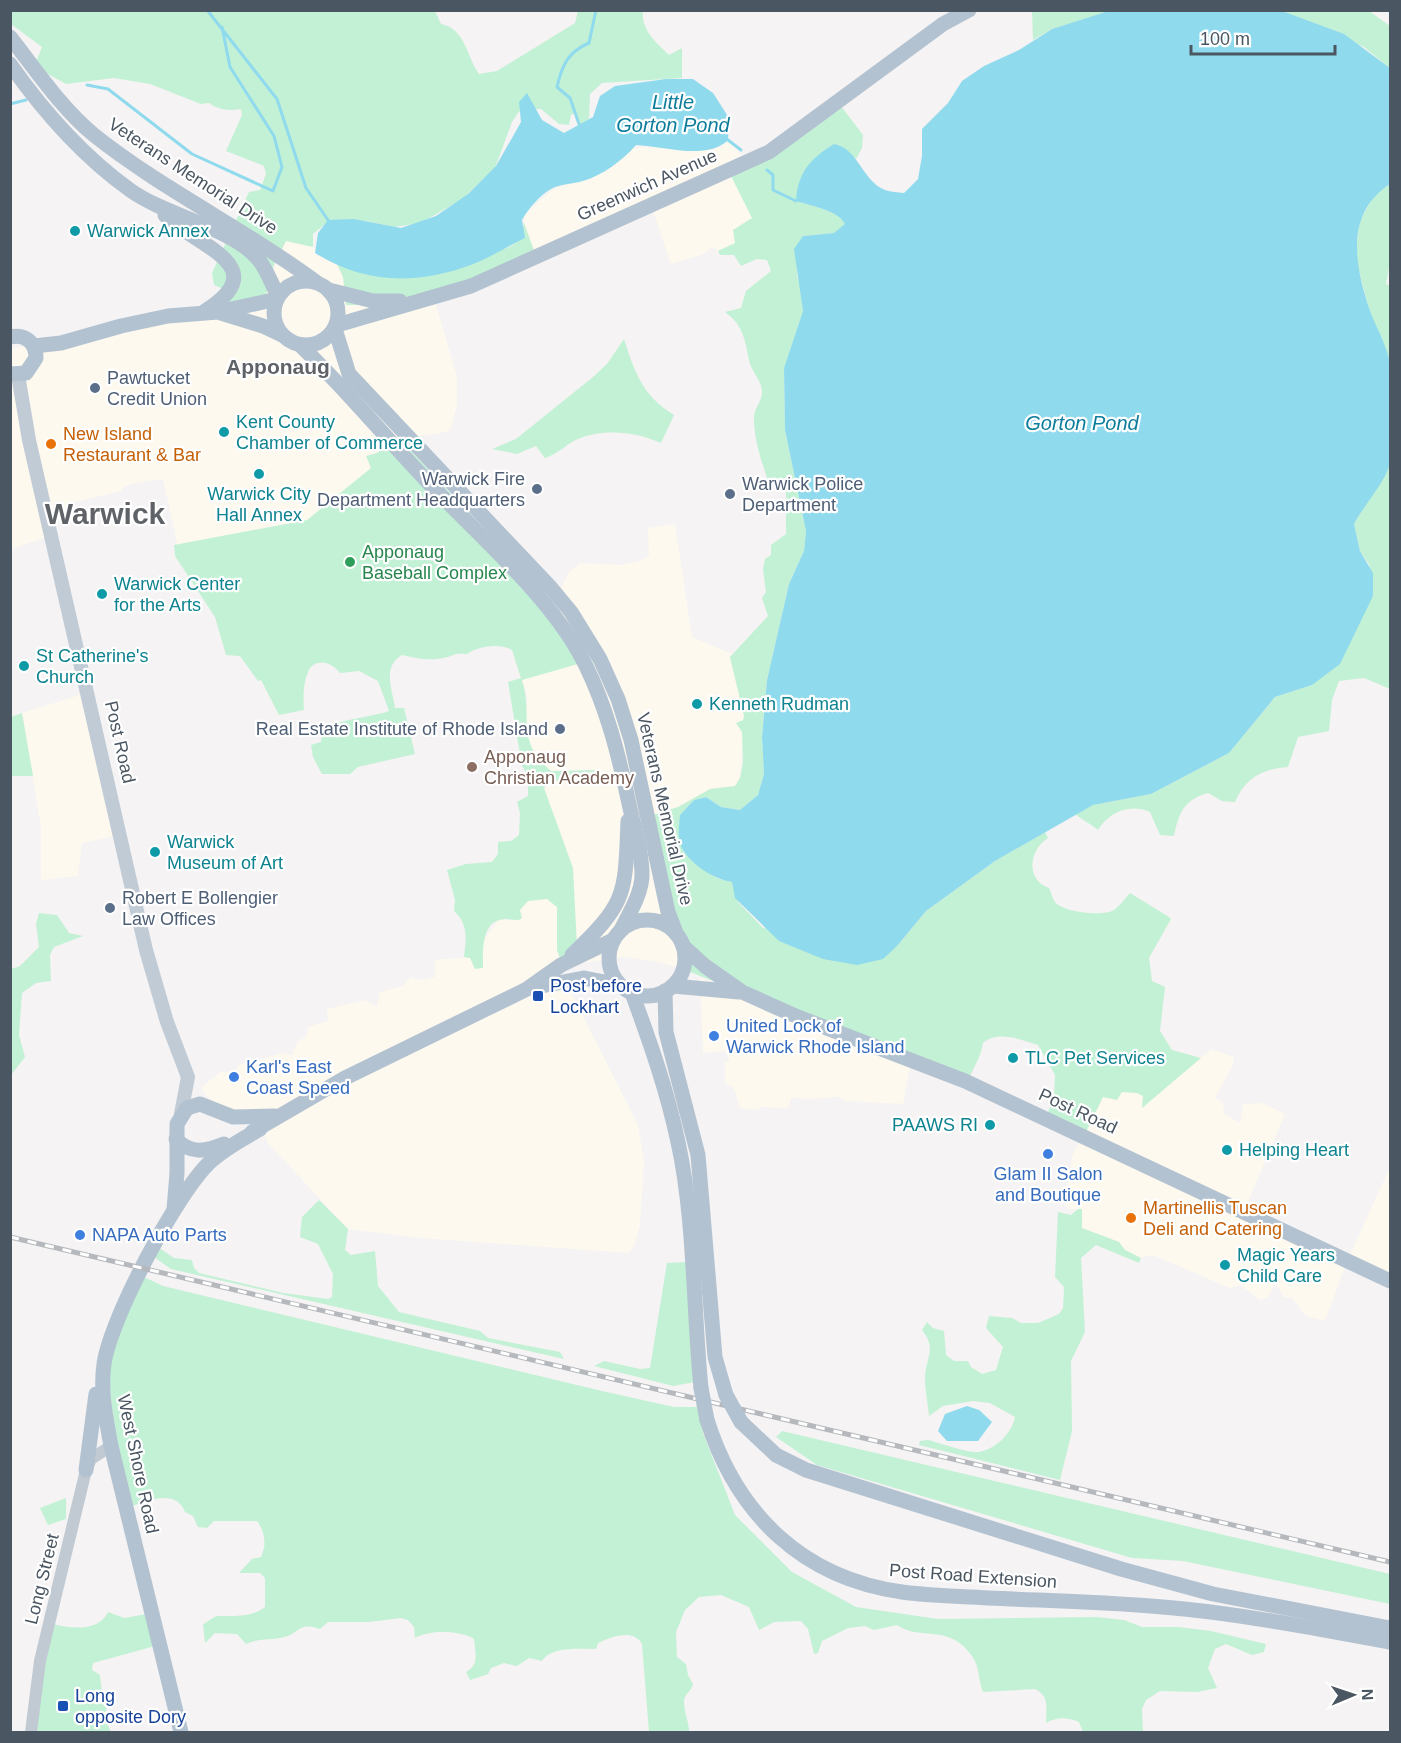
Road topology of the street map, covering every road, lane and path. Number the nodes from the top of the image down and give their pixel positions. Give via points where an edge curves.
1 (969, 10) edge
2 (10, 37) edge
3 (10, 64) edge
4 (156, 207) junction
5 (323, 286) junction
6 (278, 297) junction
7 (412, 301) junction
8 (211, 313) junction
9 (336, 327) junction
10 (282, 335) junction
11 (10, 337) edge
12 (300, 345) junction
13 (35, 352) junction
14 (14, 375) edge
15 (628, 800) junction
16 (617, 935) junction
17 (679, 939) junction
18 (561, 965) junction
19 (669, 988) junction
20 (527, 989) junction
21 (626, 989) junction
22 (742, 992) junction
23 (181, 1114) junction
24 (276, 1116) junction
25 (260, 1129) junction
26 (176, 1138) junction
27 (173, 1215) junction
28 (1390, 1281) edge
29 (104, 1365) junction
30 (111, 1446) junction
31 (86, 1470) junction
32 (1390, 1628) edge
33 (1390, 1642) edge
34 (31, 1732) edge
35 (181, 1732) edge

1 - 7 main road, Greenwich Avenue via 943,24 769,152 471,286
2 - 5 main road, Veterans Memorial Drive via 92,133
3 - 4 main road, Veterans Memorial Drive via 85,152
4 - 6 main road, Veterans Memorial Drive via 248,248 261,261
4 - 8 main road via 175,226 228,260 233,270 233,286
5 - 6 main road via 295,283
5 - 7 main road, Greenwich Avenue via 373,301
5 - 9 main road via 338,306
6 - 8 main road
6 - 10 main road via 274,317
7 - 9 main road, Greenwich Avenue
8 - 10 main road
8 - 13 main road via 168,316 121,326
9 - 12 main road via 314,345
9 - 17 main road, Veterans Memorial Drive via 349,374 551,588 600,659 631,740 668,912
10 - 12 main road
11 - 13 main road via 28,339
12 - 15 main road, Veterans Memorial Drive via 342,385 559,622 586,664 606,711
13 - 14 main road via 27,373
14 - 23 main road, Post Road via 146,950 188,1077
15 - 16 main road, Veterans Memorial Drive via 642,877 634,904
15 - 18 main road via 627,865 619,900 605,922
16 - 17 main road, Post Road via 637,921 655,920
16 - 18 main road
16 - 21 main road via 609,964
17 - 19 main road via 684,967
17 - 22 main road, Post Road via 705,966
18 - 20 main road
19 - 21 main road, Post Road via 655,995
19 - 22 main road, Post Road
19 - 32 main road, Post Road Extension, bridge via 666,1032 698,1155 715,1357 726,1395 741,1422 776,1455 806,1470 1132,1572 1213,1594
20 - 21 main road via 584,978
20 - 24 main road via 364,1068
21 - 33 main road, Post Road Extension, bridge via 659,1067 679,1143 707,1420 714,1444 743,1499 772,1533 803,1557 877,1588 1184,1609
22 - 28 main road, Post Road via 965,1081
23 - 24 main road via 200,1104 233,1117
23 - 26 main road, Post Road
24 - 25 main road
25 - 26 main road via 207,1151 184,1148
25 - 27 main road, West Shore Road via 209,1163
26 - 27 main road, West Shore Road
27 - 29 main road, West Shore Road via 124,1302
29 - 30 main road, West Shore Road via 102,1399
29 - 31 main road via 95,1399
30 - 31 street via 91,1459
30 - 35 main road, West Shore Road
31 - 34 street, Long Street via 40,1661

